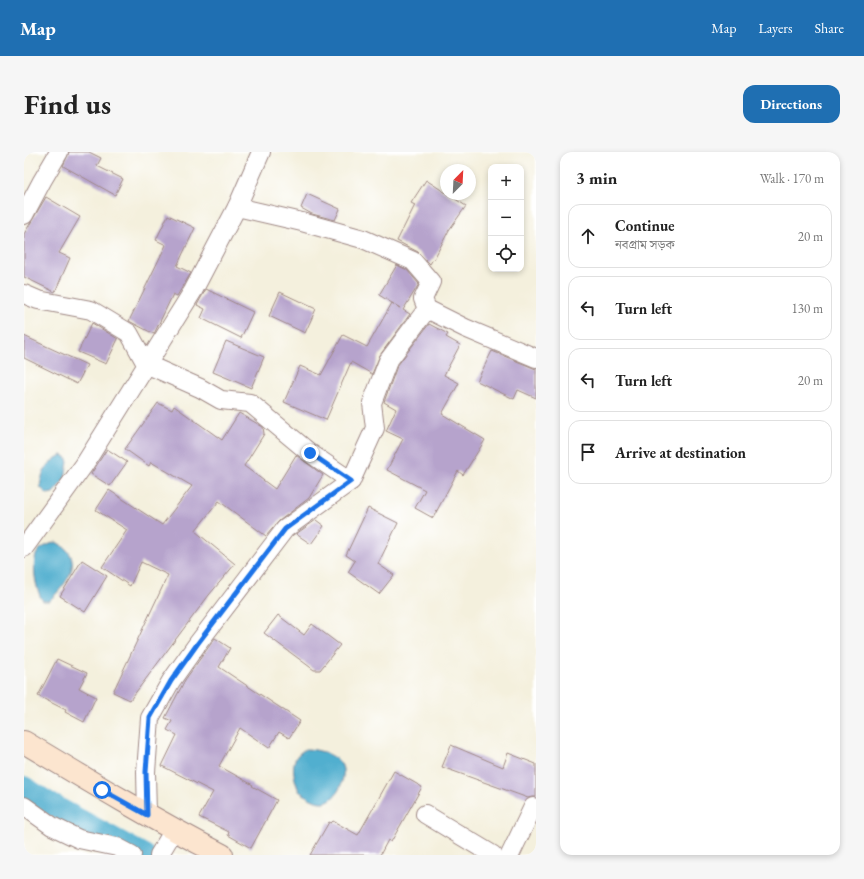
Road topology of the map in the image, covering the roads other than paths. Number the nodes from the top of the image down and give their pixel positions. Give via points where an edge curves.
1 (59, 152) edge
2 (261, 152) edge
3 (237, 207) junction
4 (24, 215) edge
5 (24, 294) edge
6 (427, 309) junction
7 (536, 358) edge
8 (146, 364) junction
9 (351, 481) junction
10 (24, 548) edge
11 (24, 742) edge
12 (24, 806) edge
13 (533, 807) dead end
14 (425, 814) dead end
15 (147, 815) junction
16 (174, 830) junction
17 (132, 855) edge
18 (159, 855) edge
19 (222, 855) edge
20 (493, 855) edge
21 (510, 855) edge

1 - 4 street
2 - 3 street
3 - 6 street via 363,239 413,261 431,282 423,299
3 - 8 street via 193,291
5 - 8 street via 38,300 91,310 129,333
6 - 7 street
6 - 9 street via 388,361 372,403 375,428
8 - 9 street via 221,400 250,403 310,453
8 - 10 street via 84,465
9 - 15 street via 285,529 171,681 150,718 146,772
11 - 15 main road
12 - 17 street via 52,826 79,839 117,847
13 - 21 street
14 - 20 street
15 - 16 main road
16 - 18 street
16 - 19 main road

